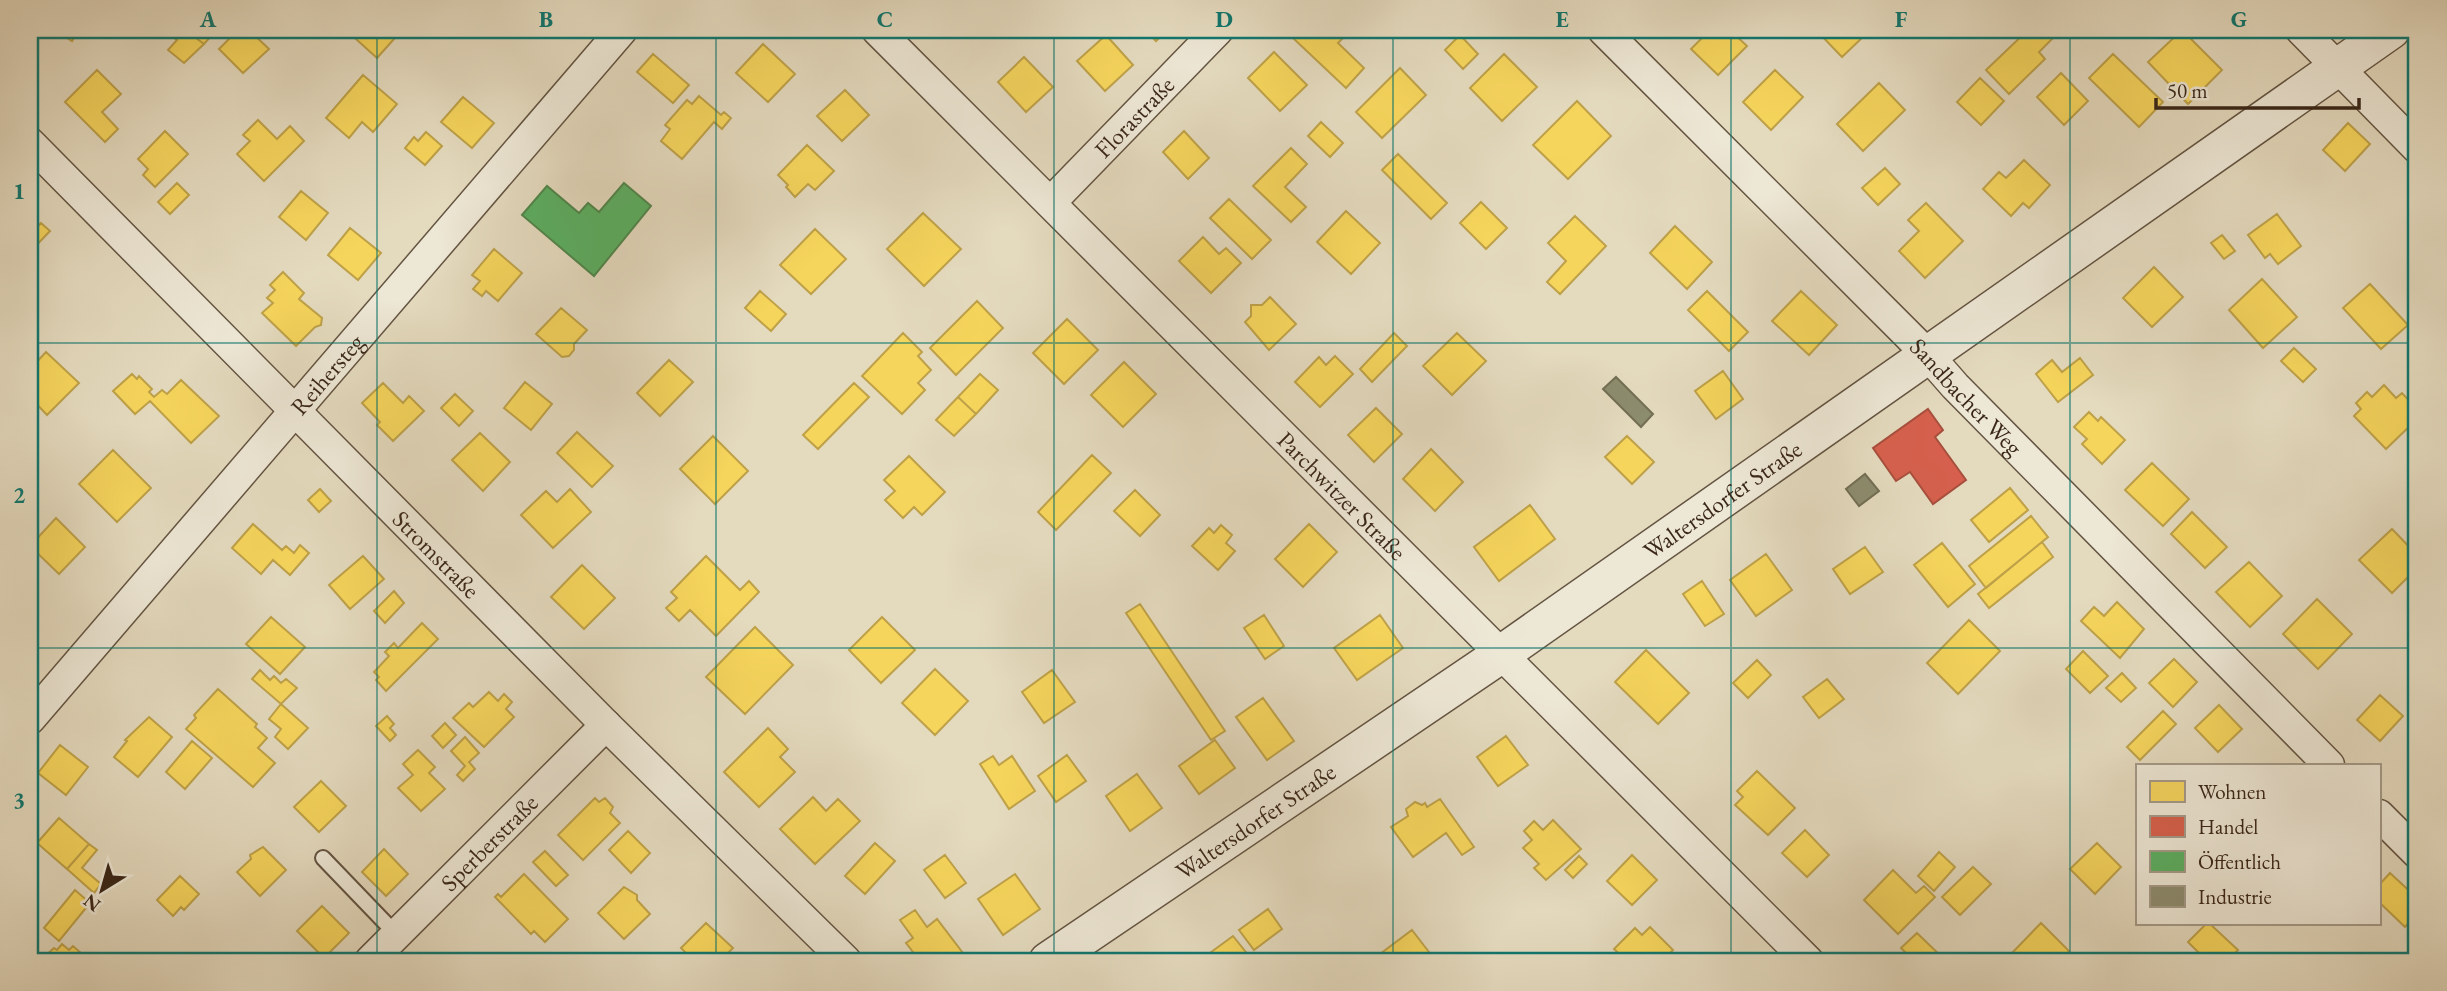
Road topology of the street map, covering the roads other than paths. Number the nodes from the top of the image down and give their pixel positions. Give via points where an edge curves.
1 (622, 30) edge
2 (877, 30) edge
3 (1218, 30) edge
4 (1603, 30) edge
5 (2301, 30) edge
6 (2391, 30) edge
7 (2337, 66) junction
8 (30, 143) edge
9 (2417, 148) edge
10 (1051, 202) junction
11 (1927, 354) junction
12 (296, 409) junction
13 (1500, 655) junction
14 (30, 719) edge
15 (607, 725) junction
16 (2328, 764) edge
17 (2380, 816) edge
18 (2417, 853) edge
19 (323, 858) dead end
20 (397, 935) junction
21 (370, 961) edge
22 (846, 961) edge
23 (1048, 961) edge
24 (1808, 961) edge

1 - 12 street, Reihersteg
2 - 10 street, Parchwitzer Straße
3 - 10 street, Florastraße
4 - 11 street, Sandbacher Weg
5 - 7 street
6 - 7 street, Waltersdorfer Straße
7 - 9 street
7 - 11 street, Waltersdorfer Straße
8 - 12 street, Stromstraße
10 - 13 street, Parchwitzer Straße
11 - 13 street, Waltersdorfer Straße
11 - 16 street, Sandbacher Weg
12 - 14 street, Reihersteg
12 - 15 street, Stromstraße
13 - 23 street, Waltersdorfer Straße
13 - 24 street, Parchwitzer Straße
15 - 20 street, Sperberstraße
15 - 22 street, Stromstraße
17 - 18 street
19 - 20 lane
20 - 21 street, Sperberstraße

